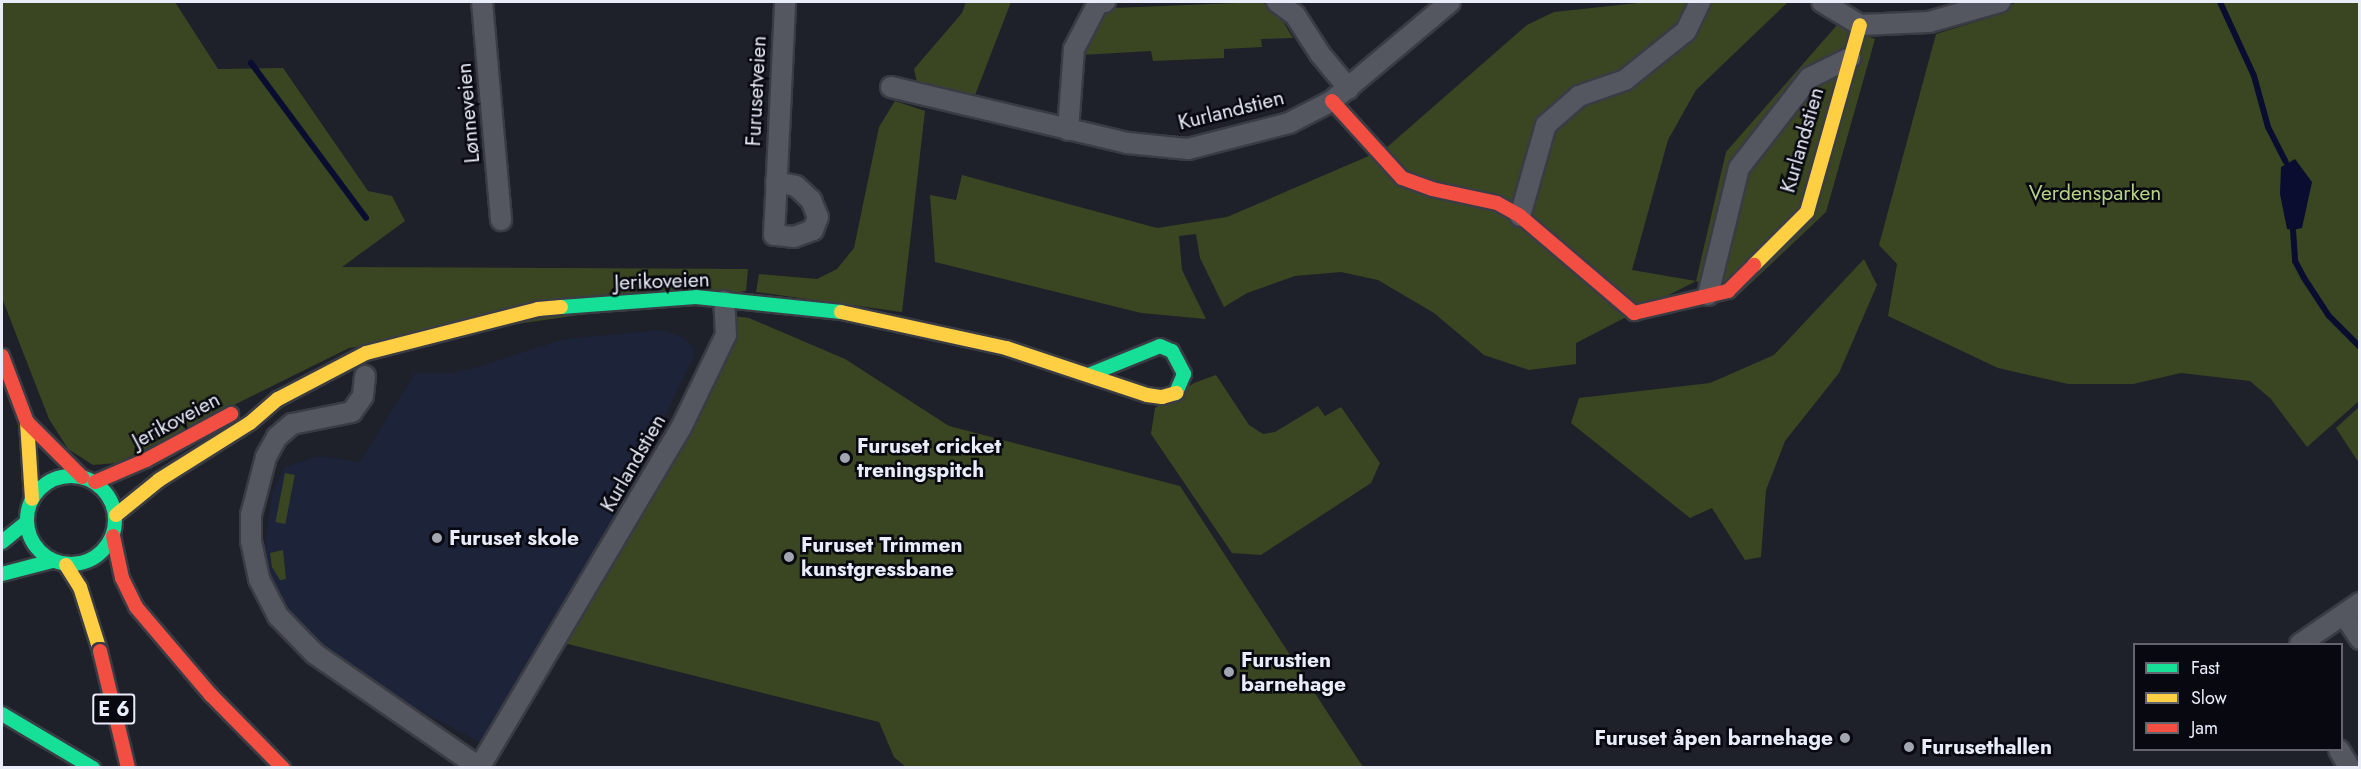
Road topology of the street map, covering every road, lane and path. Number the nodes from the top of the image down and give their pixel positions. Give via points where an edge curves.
1 (482, 2) edge
2 (784, 2) edge
3 (1105, 2) edge
4 (1277, 2) edge
5 (1450, 2) edge
6 (1700, 2) edge
7 (1822, 2) edge
8 (2000, 2) edge
9 (1860, 24) junction
10 (1850, 58) junction
11 (891, 87) dead end
12 (1349, 89) junction
13 (1332, 101) junction
14 (1068, 130) junction
15 (776, 182) dead end
16 (1520, 216) junction
17 (501, 220) dead end
18 (1708, 295) junction
19 (724, 301) junction
20 (2, 356) edge
21 (1091, 374) junction
22 (365, 376) dead end
23 (278, 399) junction
24 (27, 422) junction
25 (88, 480) junction
26 (32, 499) junction
27 (116, 515) junction
28 (27, 522) junction
29 (113, 536) junction
30 (2, 542) edge
31 (52, 561) junction
32 (66, 565) junction
33 (2, 574) edge
34 (2352, 609) edge
35 (2360, 639) edge
36 (2303, 643) edge
37 (2, 714) edge
38 (479, 767) edge
39 (93, 768) edge
40 (128, 768) edge
41 (283, 768) edge

1 - 17 street, Lønneveien
2 - 15 street, Furusetveien
3 - 14 street via 1098,3 1074,49
4 - 12 street via 1295,15
5 - 12 street, Kurlandstien
6 - 16 street via 1686,31 1634,73 1579,96 1546,125
7 - 9 street
8 - 9 street via 1929,22
9 - 10 main road, Kurlandstien
10 - 18 street, Kurlandstien via 1809,78 1739,168
10 - 18 main road, Kurlandstien via 1807,212 1728,291
11 - 14 street, Kurlandstien
12 - 13 street, Kurlandstien
13 - 14 street, Kurlandstien via 1289,123 1188,149 1161,149
13 - 16 main road, Kurlandstien via 1402,178 1432,189 1497,203
16 - 18 main road, Kurlandstien via 1634,313
19 - 21 main road, Jerikoveien via 840,312 1006,348
19 - 23 main road, Jerikoveien via 696,297 538,309 366,353
19 - 38 street, Kurlandstien via 726,335 681,428
20 - 24 main road
21 - 21 main road, Jerikoveien via 1162,397 1176,393 1184,374 1180,360 1160,346
22 - 38 street via 363,396 352,412 292,424 277,437 266,457 250,515 259,579 278,616 315,654
23 - 25 main road, Jerikoveien via 242,408 146,460
23 - 27 main road, Jerikoveien via 249,423 159,480
24 - 25 main road
24 - 26 main road
25 - 26 main road, Jerikoveien via 48,483
25 - 27 main road via 109,496
26 - 28 main road
27 - 29 main road
28 - 30 main road
28 - 31 main road via 34,545
29 - 32 main road via 93,560
29 - 41 main road via 122,578 136,607 211,695
31 - 32 main road
31 - 33 main road via 24,565
32 - 40 main road, E 6, bridge via 80,587 100,651
34 - 35 street
34 - 36 street
37 - 39 main road

